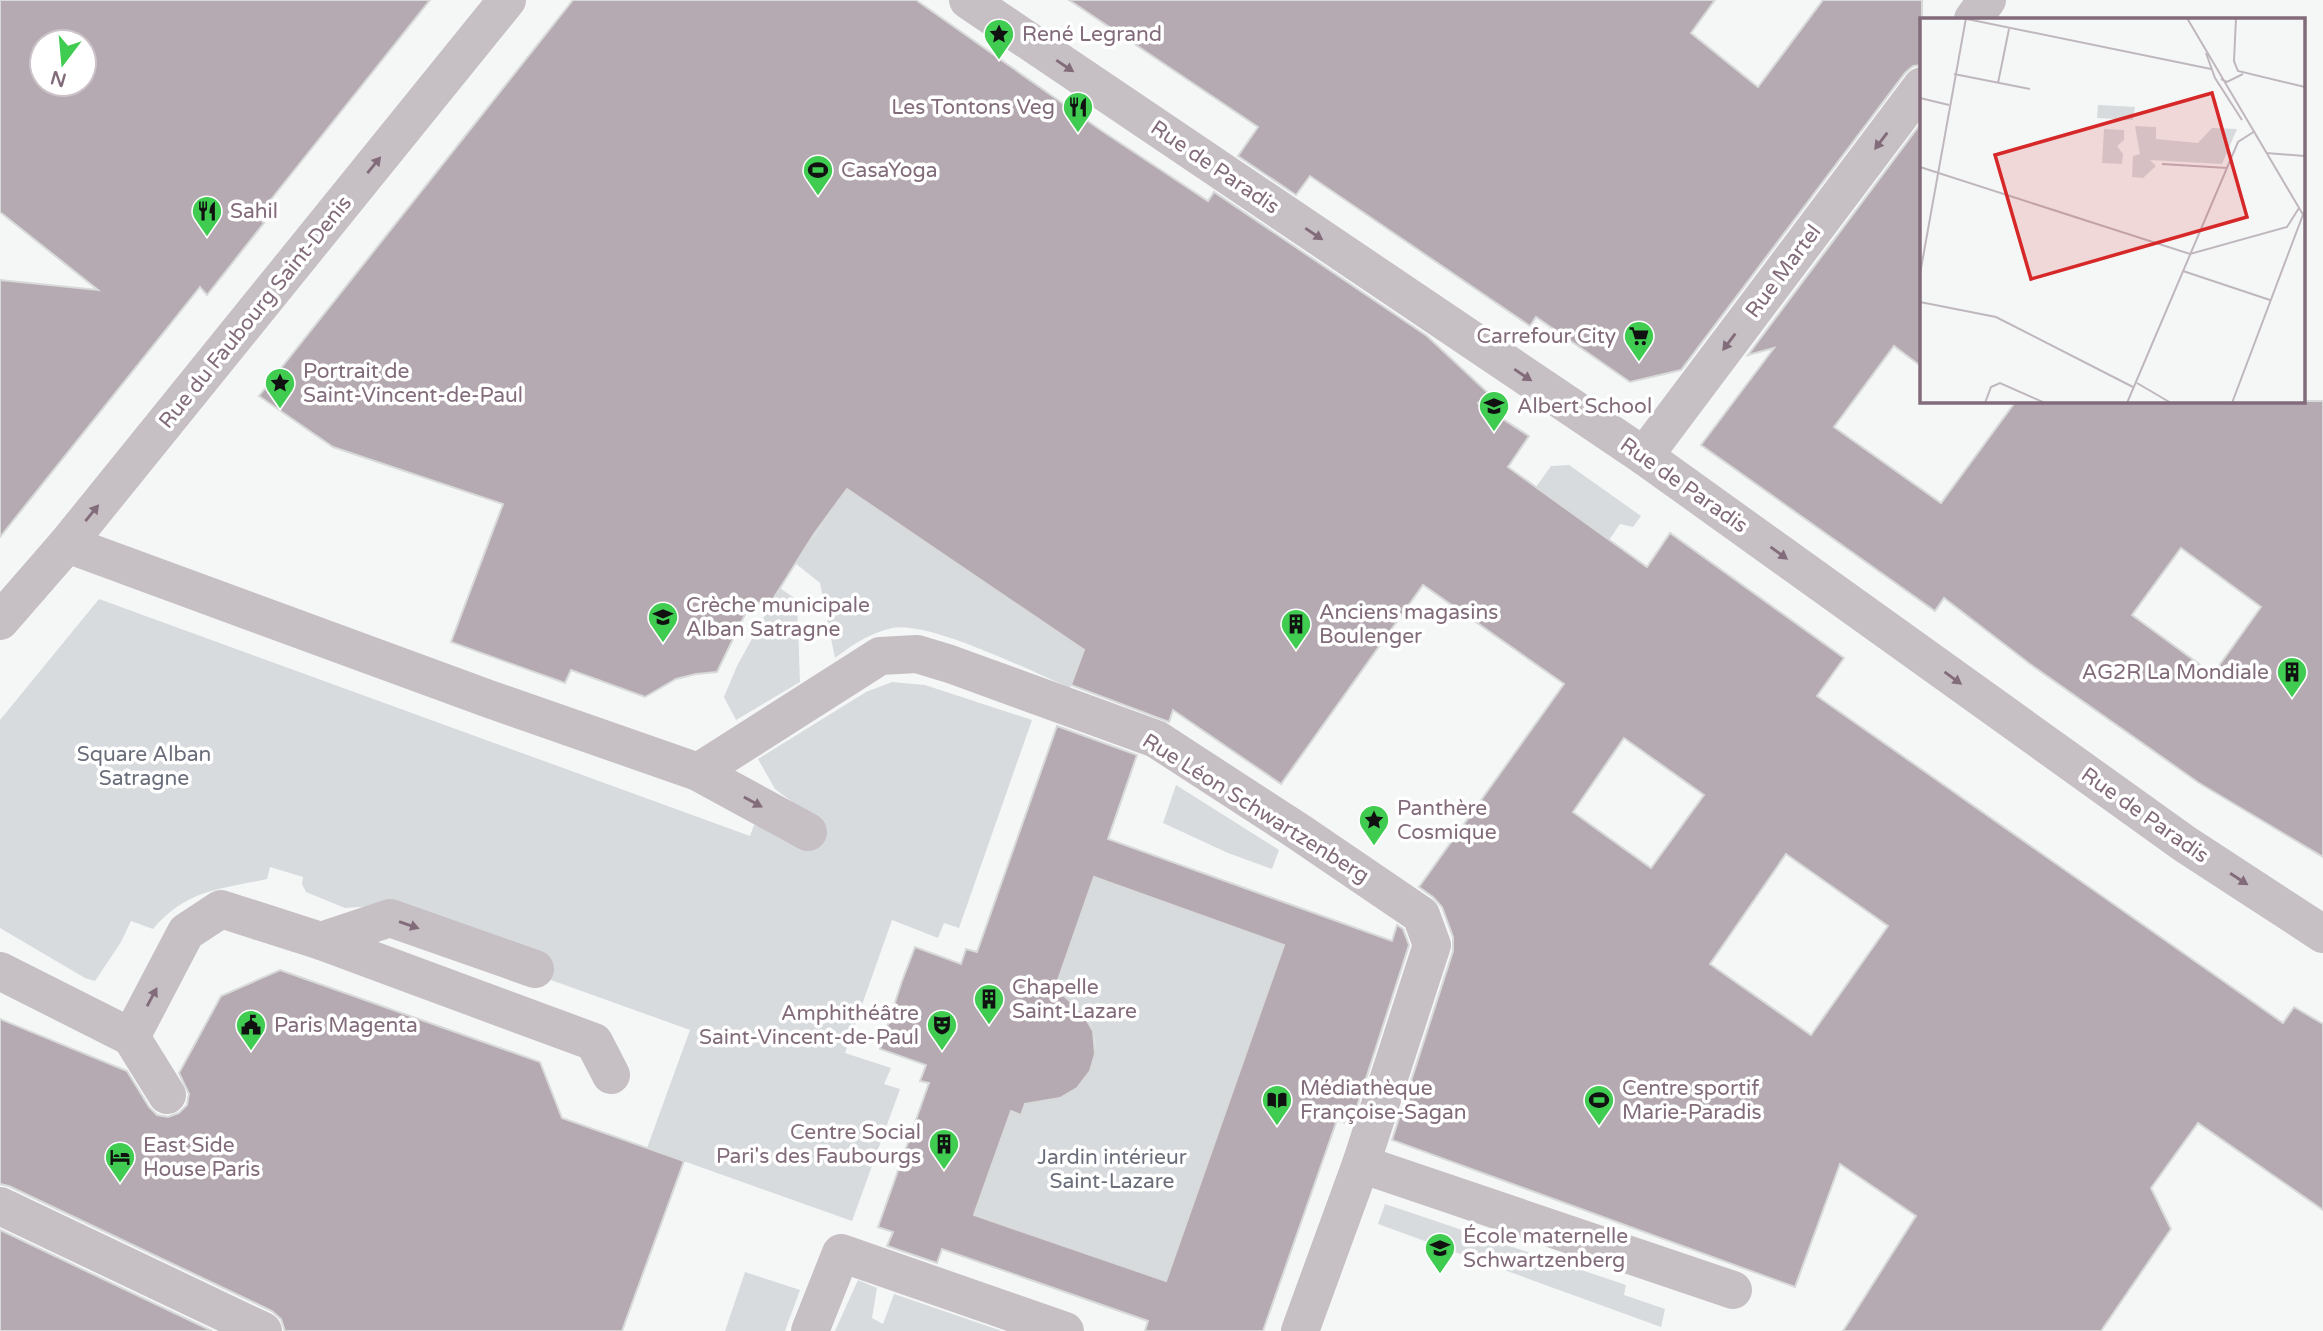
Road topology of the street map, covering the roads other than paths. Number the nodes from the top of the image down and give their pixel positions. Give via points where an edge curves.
1 (507, 0) edge
2 (968, 0) edge
3 (1987, 0) edge
4 (1974, 18) edge
5 (1920, 89) edge
6 (1644, 456) junction
7 (67, 544) junction
8 (0, 621) edge
9 (698, 772) junction
10 (808, 832) dead end
11 (2323, 934) edge
12 (321, 941) junction
13 (535, 969) dead end
14 (0, 971) edge
15 (131, 1037) junction
16 (611, 1074) dead end
17 (167, 1095) dead end
18 (1361, 1164) junction
19 (0, 1206) edge
20 (1733, 1290) dead end
21 (263, 1331) edge
22 (810, 1331) edge
23 (1065, 1331) edge
24 (1300, 1331) edge

7 -> 1 street, Rue du Faubourg Saint-Denis
2 -> 6 street, Rue de Paradis
3 - 4 street
5 -> 6 street, Rue Martel
6 -> 11 street, Rue de Paradis via 2185,844
7 - 8 street, Rue du Faubourg Saint-Denis
7 - 9 street
9 -> 10 street
9 - 18 street, Rue Léon Schwartzenberg via 880,656 917,654 1156,739 1421,915 1432,945
12 -> 13 street via 390,918
15 -> 12 street via 186,932 221,909
12 - 16 street via 594,1042
14 - 15 street
15 - 17 street
18 - 20 street
18 - 24 street, Rue Léon Schwartzenberg
19 - 21 street
22 - 23 street via 841,1253

